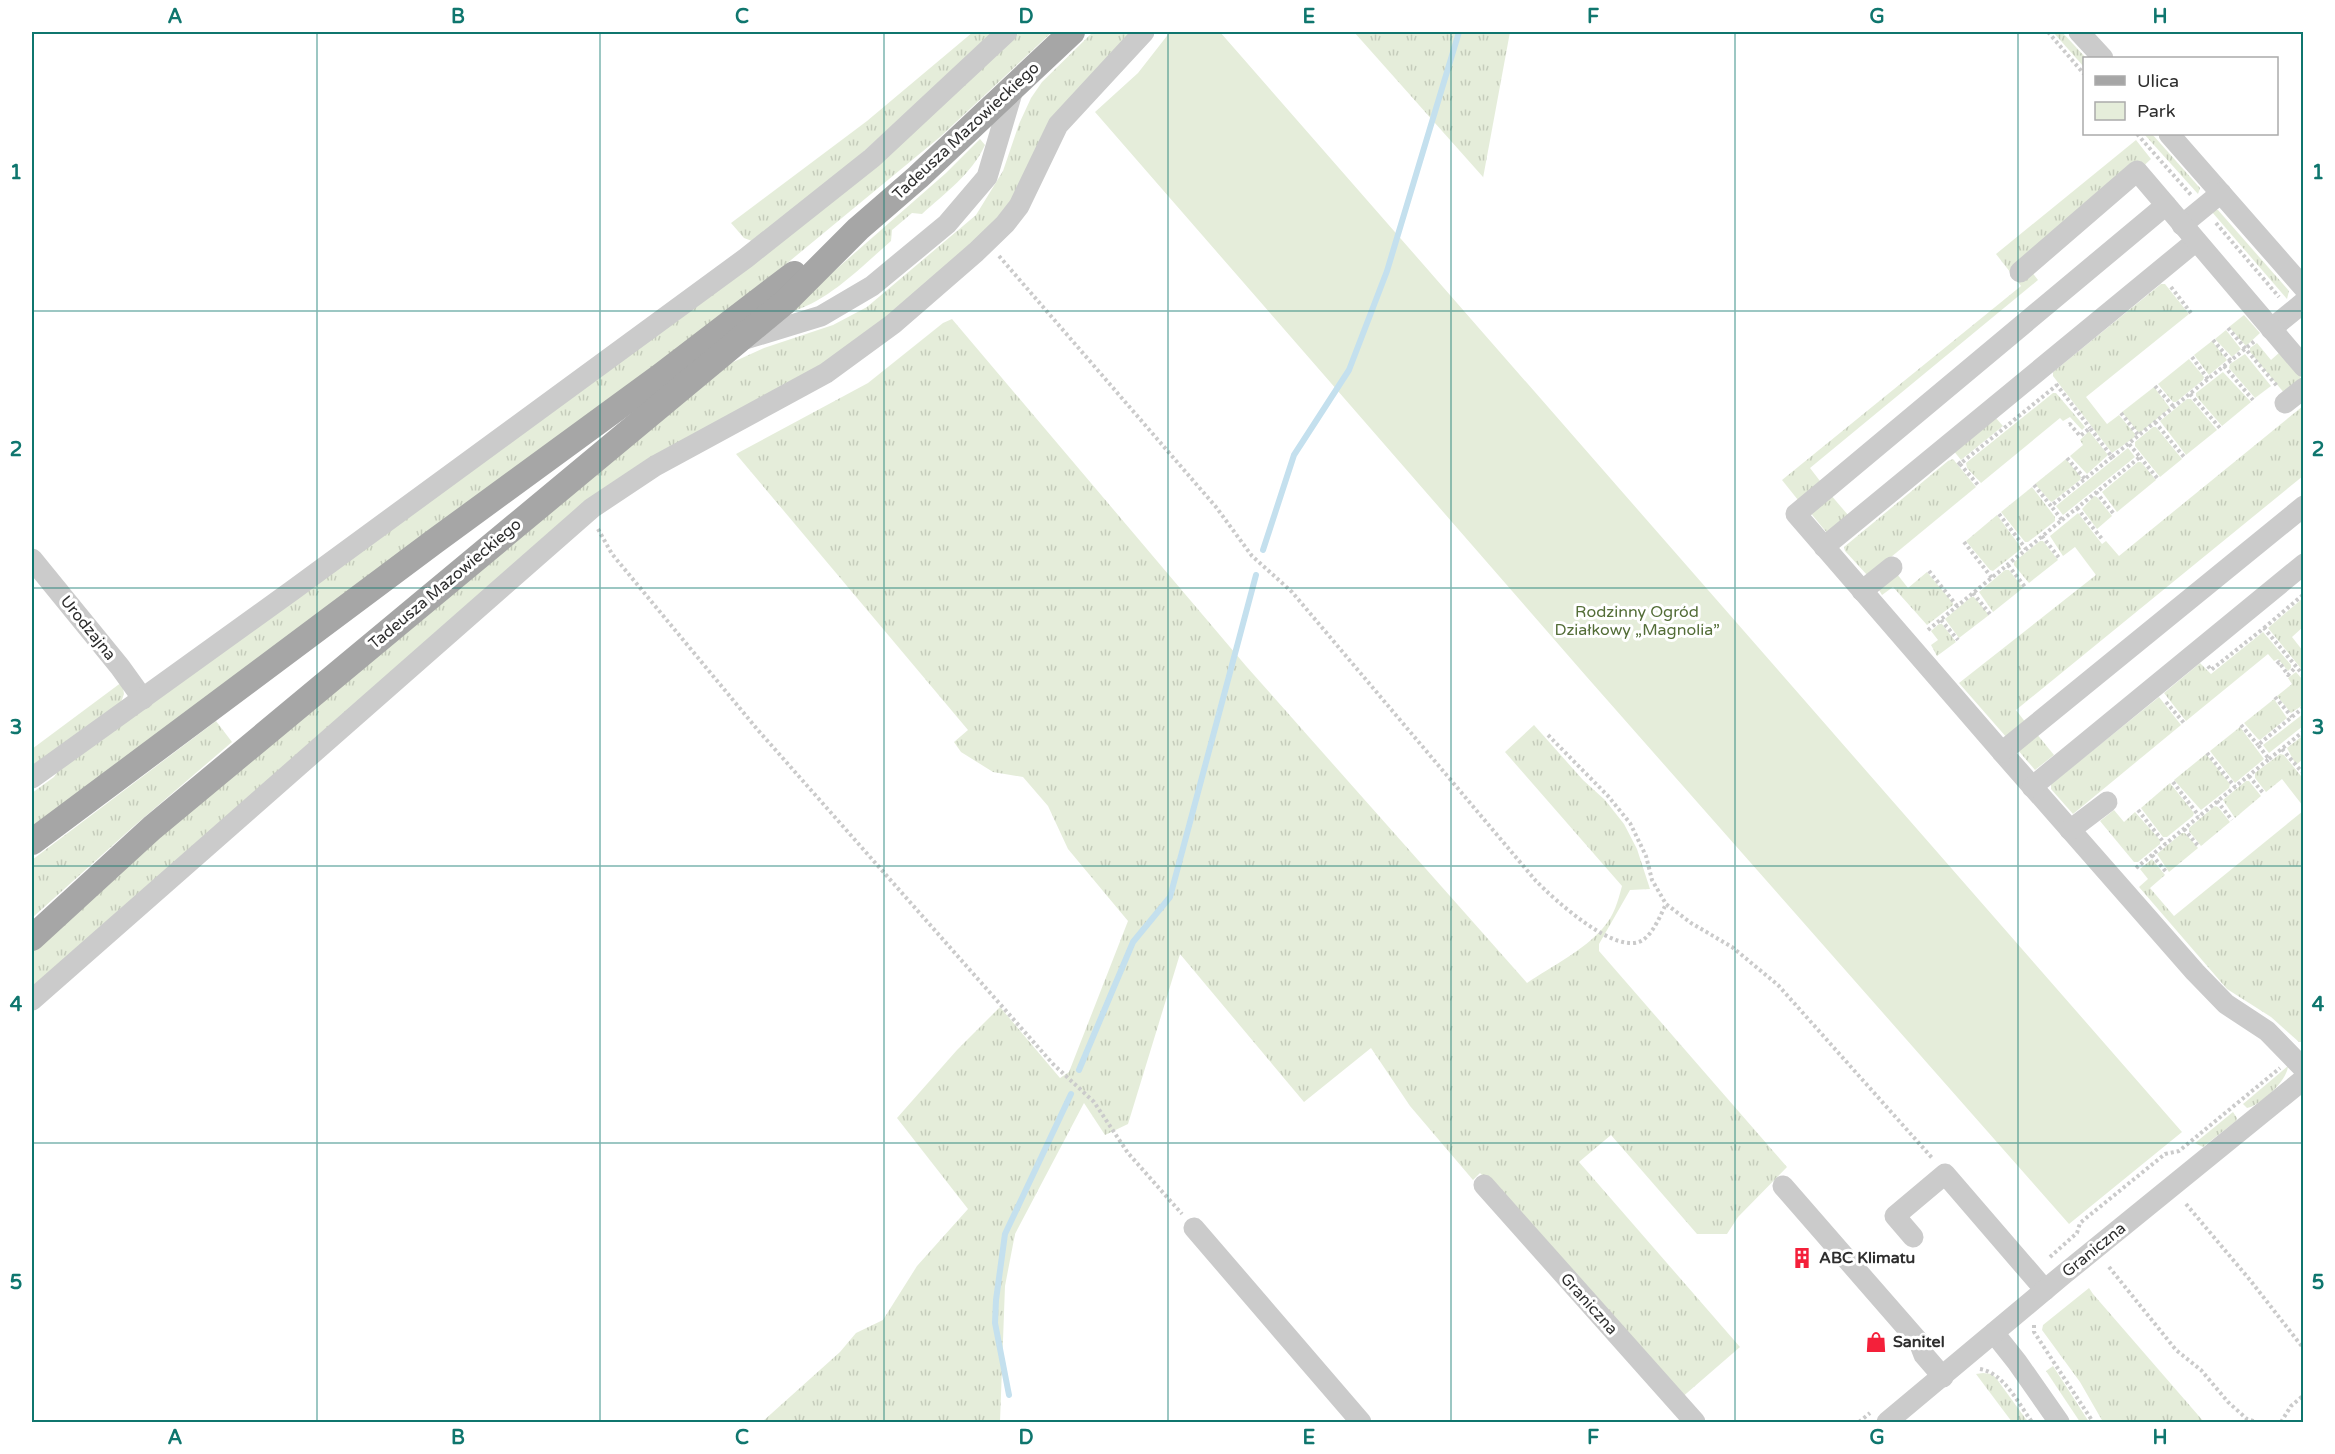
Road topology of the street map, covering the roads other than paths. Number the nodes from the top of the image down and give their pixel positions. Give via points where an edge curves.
1 (1006, 32) edge
2 (1072, 32) edge
3 (1144, 32) edge
4 (2079, 32) edge
5 (2102, 57) edge
6 (1014, 86) junction
7 (2170, 135) edge
8 (2221, 193) junction
9 (2166, 205) junction
10 (2182, 225) junction
11 (858, 229) junction
12 (2196, 241) junction
13 (2020, 272) dead end
14 (2304, 288) edge
15 (2298, 307) edge
16 (2267, 331) junction
17 (739, 341) junction
18 (2304, 367) edge
19 (2304, 388) edge
20 (2284, 398) road end
21 (2304, 506) edge
22 (1824, 547) junction
23 (32, 559) edge
24 (2304, 564) edge
25 (1892, 567) dead end
26 (1862, 591) junction
27 (143, 699) junction
28 (2002, 752) junction
29 (32, 778) edge
30 (2032, 787) junction
31 (2107, 802) dead end
32 (2070, 830) junction
33 (32, 842) edge
34 (32, 938) edge
35 (32, 1000) edge
36 (2299, 1063) edge
37 (2304, 1079) edge
38 (1484, 1185) dead end
39 (1783, 1186) dead end
40 (1194, 1228) road end
41 (1913, 1237) dead end
42 (2045, 1290) junction
43 (1994, 1333) junction
44 (1943, 1377) junction
45 (1361, 1422) edge
46 (1695, 1422) edge
47 (1887, 1422) edge
48 (2059, 1422) edge

1 - 27 street via 872,158 799,218
2 - 6 main road, Tadeusza Mazowieckiego
3 - 35 street via 1058,125 1019,206 1005,224 893,324 826,374 655,466 592,508
4 - 5 street
6 - 11 main road, Tadeusza Mazowieckiego
6 - 17 street via 987,177 947,224 872,286 831,310
7 - 8 street
8 - 10 street
8 - 14 street
9 - 10 street
9 - 13 street via 2137,171
9 - 22 street via 1796,514
10 - 12 street
11 - 17 main road, Tadeusza Mazowieckiego via 785,302
11 - 33 main road, Tadeusza Mazowieckiego
12 - 16 street
12 - 22 street
15 - 16 street
16 - 18 street
17 - 34 main road, Tadeusza Mazowieckiego via 152,828
19 - 20 street
21 - 28 street
22 - 26 street
23 - 27 street, Urodzajna
24 - 30 street
25 - 26 street
26 - 28 street
27 - 29 street
28 - 30 street
30 - 32 street
31 - 32 street
32 - 36 street via 2226,1004 2267,1031
37 - 42 street, Graniczna
38 - 46 street, Graniczna
39 - 44 street via 1919,1342 1924,1355
40 - 45 street
41 - 42 street via 1895,1216 1946,1174
42 - 43 street, Graniczna
43 - 44 street, Graniczna
43 - 48 street
44 - 47 street, Graniczna

